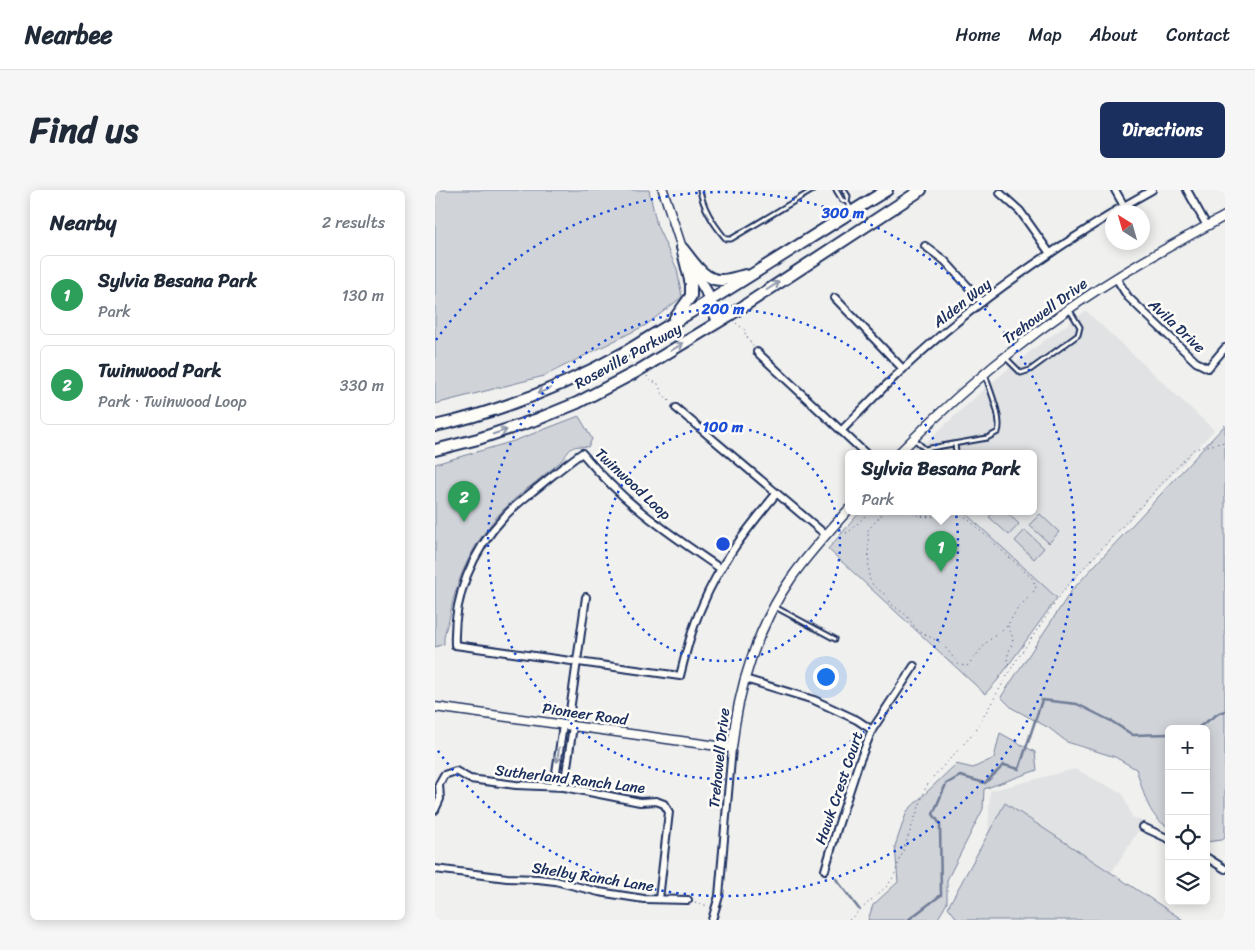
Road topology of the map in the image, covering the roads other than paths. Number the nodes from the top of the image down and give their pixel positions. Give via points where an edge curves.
1 (663, 190) edge
2 (700, 190) edge
3 (813, 190) edge
4 (835, 190) edge
5 (844, 190) edge
6 (887, 190) edge
7 (921, 190) edge
8 (1115, 190) edge
9 (1152, 190) edge
10 (1187, 190) edge
11 (1000, 193) dead end
12 (1124, 205) edge
13 (1127, 205) edge
14 (850, 207) junction
15 (1225, 216) edge
16 (1105, 218) edge
17 (1207, 226) junction
18 (925, 246) dead end
19 (682, 248) junction
20 (1049, 252) junction
21 (753, 274) junction
22 (1116, 278) junction
23 (835, 298) dead end
24 (710, 301) junction
25 (982, 302) junction
26 (1069, 308) junction
27 (718, 322) junction
28 (671, 324) junction
29 (1225, 348) edge
30 (757, 352) road end
31 (1004, 357) junction
32 (903, 369) junction
33 (985, 373) junction
34 (676, 408) road end
35 (435, 421) edge
36 (447, 423) junction
37 (435, 426) edge
38 (841, 431) junction
39 (913, 439) junction
40 (955, 444) junction
41 (453, 446) junction
42 (435, 450) edge
43 (862, 450) edge
44 (902, 450) edge
45 (956, 450) edge
46 (435, 458) edge
47 (776, 494) junction
48 (845, 514) edge
49 (826, 535) junction
50 (721, 569) junction
51 (586, 597) dead end
52 (774, 607) junction
53 (835, 639) dead end
54 (577, 661) junction
55 (914, 666) dead end
56 (745, 679) junction
57 (435, 707) edge
58 (568, 725) junction
59 (872, 730) junction
60 (732, 748) junction
61 (554, 786) junction
62 (564, 787) junction
63 (435, 810) edge
64 (1143, 826) dead end
65 (1165, 837) edge
66 (1210, 860) edge
67 (435, 869) edge
68 (1225, 869) edge
69 (825, 870) dead end
70 (659, 899) junction
71 (688, 900) road end
72 (712, 920) edge

1 - 19 street
2 - 3 lane via 717,229 731,240
4 - 14 lane
5 - 14 lane
6 - 14 main road, Roseville Parkway
27 -> 7 main road, Roseville Parkway
8 - 12 street
9 - 13 street, Alden Way
10 - 17 street
11 - 20 street via 1020,211
14 - 21 main road, Roseville Parkway
15 - 17 street, Trehowell Drive
16 - 20 street, Alden Way
17 - 22 street, Trehowell Drive
18 - 25 street via 945,261
19 - 21 main road via 704,275 712,278 722,280
19 - 24 main road
19 - 28 main road via 690,276 691,296
20 - 25 street, Alden Way
21 - 24 main road, Roseville Parkway
22 - 26 street, Trehowell Drive
22 - 29 street, Avila Drive via 1128,297 1196,362 1208,368
23 - 32 street
24 - 27 main road
24 - 28 main road, Roseville Parkway
25 - 32 street, Alden Way
26 - 31 street, Trehowell Drive
26 - 31 lane via 1080,328 1078,335 1021,373
41 -> 27 main road, Roseville Parkway via 502,432 569,406 642,369
28 -> 36 main road, Roseville Parkway via 556,386 494,410
30 - 38 street
31 - 33 street, Trehowell Drive
32 - 38 street, Alden Way
33 - 39 street, Trehowell Drive
33 - 40 lane via 1000,428 987,438
34 - 47 street
35 - 36 main road
36 - 37 main road, Roseville Parkway
38 - 43 street
39 - 40 lane via 925,449
39 - 44 street, Trehowell Drive
40 - 45 lane
41 - 42 main road, Roseville Parkway
41 - 46 main road
47 - 49 street
47 - 50 street
48 - 49 street, Trehowell Drive
49 - 52 street, Trehowell Drive via 792,577
50 - 54 street via 701,606 680,676
50 - 54 street, Twinwood Loop via 636,507 582,453 505,515 480,546 464,581 454,624 455,644
51 - 54 street
52 - 53 lane
52 - 56 street, Trehowell Drive via 758,640
54 - 58 street
55 - 59 street, Hawk Crest Court
56 - 59 street via 814,700
56 - 60 street, Trehowell Drive
57 - 58 street, Pioneer Road
58 - 60 street, Pioneer Road
58 -> 61 street
58 - 62 street
59 - 69 street, Hawk Crest Court
60 - 72 street, Trehowell Drive via 719,896
61 - 62 street, Sutherland Ranch Lane
61 - 63 street, Sutherland Ranch Lane via 471,778 456,771 445,775 439,784 440,799
62 - 70 street, Sutherland Ranch Lane via 664,804 669,812
64 - 65 street
66 - 68 street
67 - 70 street, Shelby Ranch Lane via 538,879 599,892
70 - 71 street, Shelby Ranch Lane

